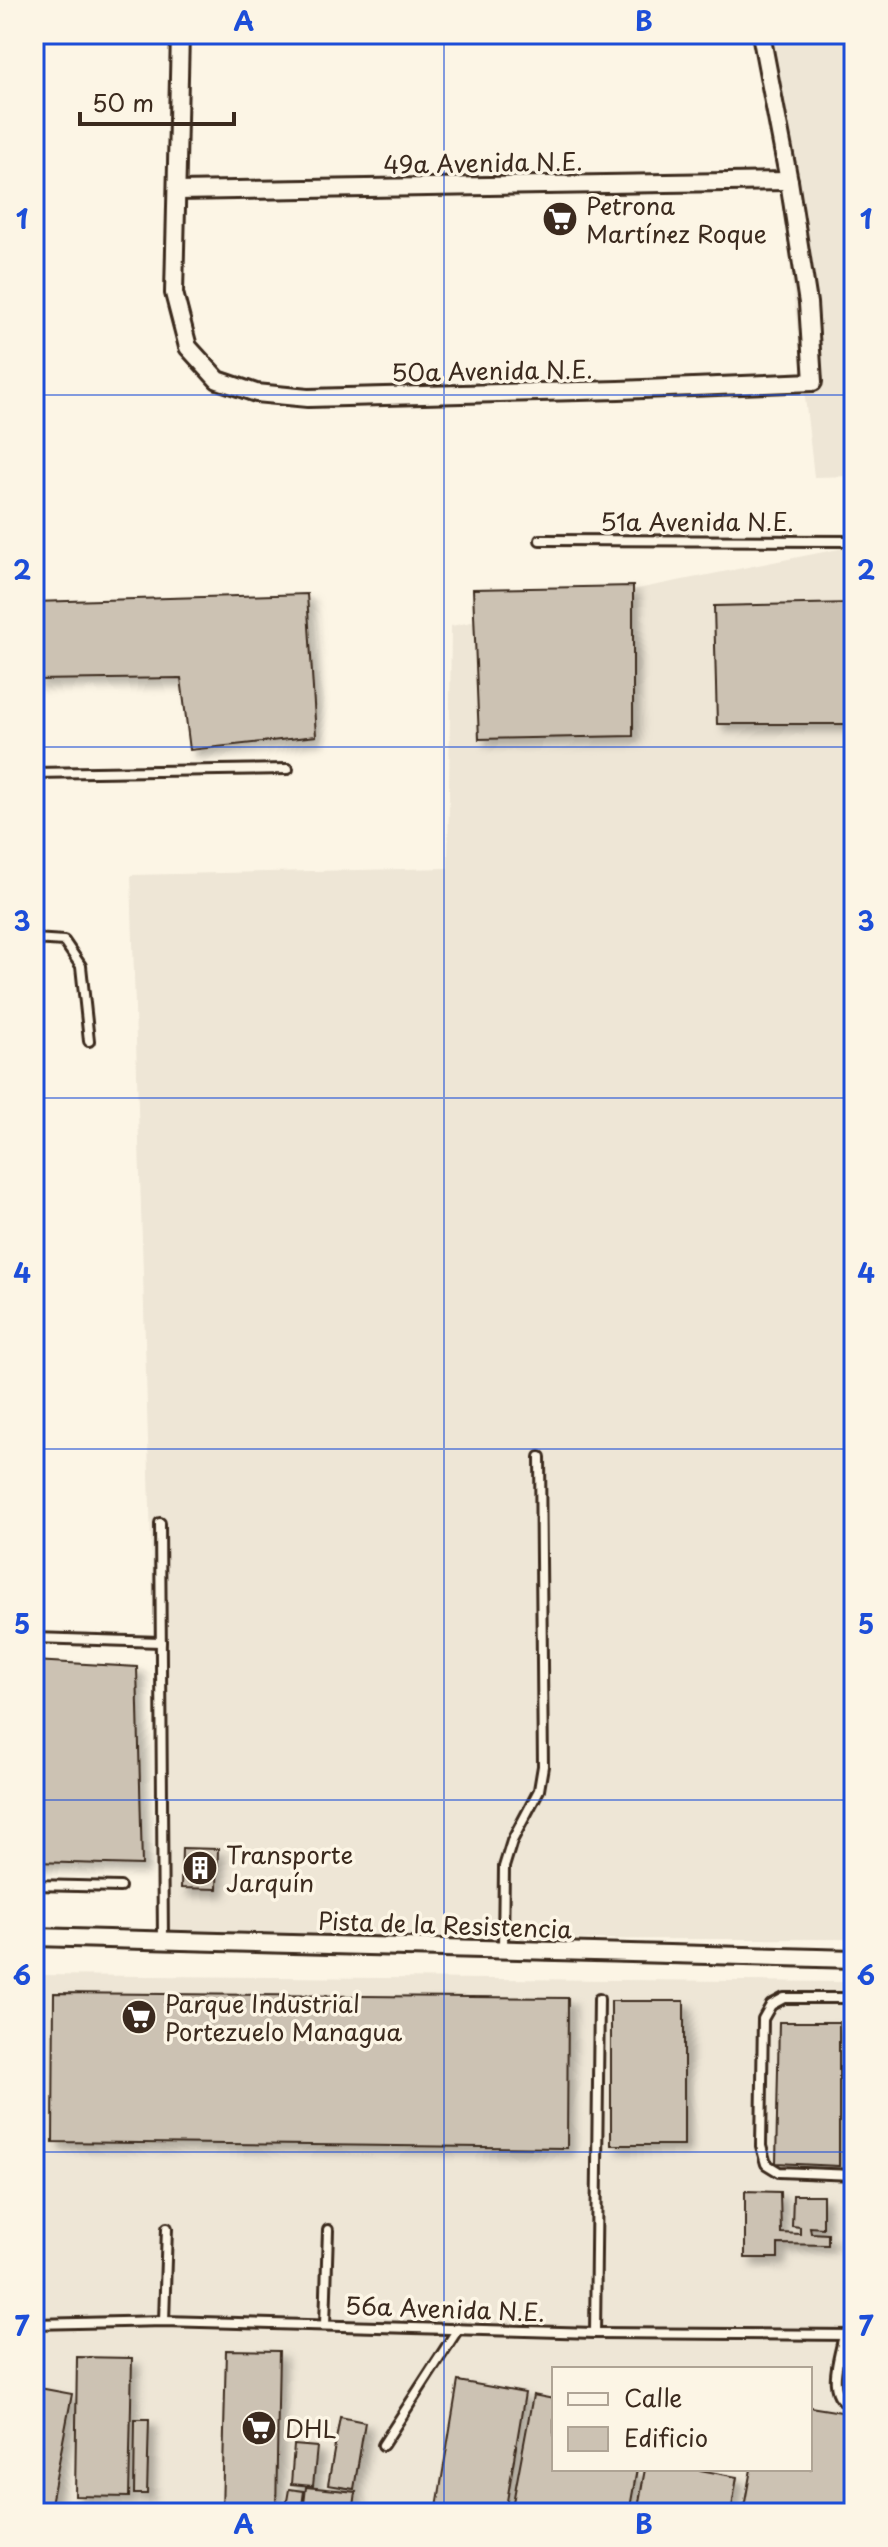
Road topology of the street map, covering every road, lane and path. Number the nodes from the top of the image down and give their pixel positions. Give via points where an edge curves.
1 (180, 34) edge
2 (761, 34) edge
3 (789, 181) junction
4 (178, 191) junction
5 (540, 540) dead end
6 (854, 541) edge
7 (288, 769) dead end
8 (34, 773) edge
9 (34, 939) edge
10 (89, 1041) dead end
11 (540, 1457) dead end
12 (160, 1523) dead end
13 (34, 1638) edge
14 (161, 1642) junction
15 (34, 1885) edge
16 (120, 1887) dead end
17 (34, 1937) edge
18 (163, 1940) junction
19 (503, 1950) junction
20 (854, 1959) edge
21 (854, 1998) edge
22 (599, 1999) dead end
23 (854, 2175) edge
24 (167, 2228) dead end
25 (328, 2230) dead end
26 (164, 2321) junction
27 (34, 2324) edge
28 (325, 2325) junction
29 (458, 2329) junction
30 (595, 2333) junction
31 (849, 2335) edge
32 (854, 2405) edge
33 (383, 2445) dead end

1 - 4 street
2 - 3 street
3 - 4 street, 49a Avenida N.E.
3 - 4 street, 50a Avenida N.E. via 808,303 813,382 308,398 256,393 218,380 188,347 174,293
5 - 6 lane, 51a Avenida N.E.
7 - 8 lane
9 - 10 lane via 64,941 81,966
11 - 19 lane via 543,1766 539,1790 504,1867
12 - 14 lane
13 - 14 lane
14 - 18 lane
15 - 16 lane
17 - 18 street, Pista de la Resistencia
18 - 19 street, Pista de la Resistencia
19 - 20 street, Pista de la Resistencia
21 - 23 lane via 784,1998 771,2005 763,2019 761,2146 766,2164 779,2172
22 - 30 lane
24 - 26 lane
25 - 28 lane
26 - 27 lane, 56a Avenida N.E.
26 - 28 lane, 56a Avenida N.E.
28 - 29 lane, 56a Avenida N.E.
29 - 30 lane, 56a Avenida N.E.
29 - 33 lane
30 - 31 lane, 56a Avenida N.E.
31 - 32 lane via 836,2378 837,2393

